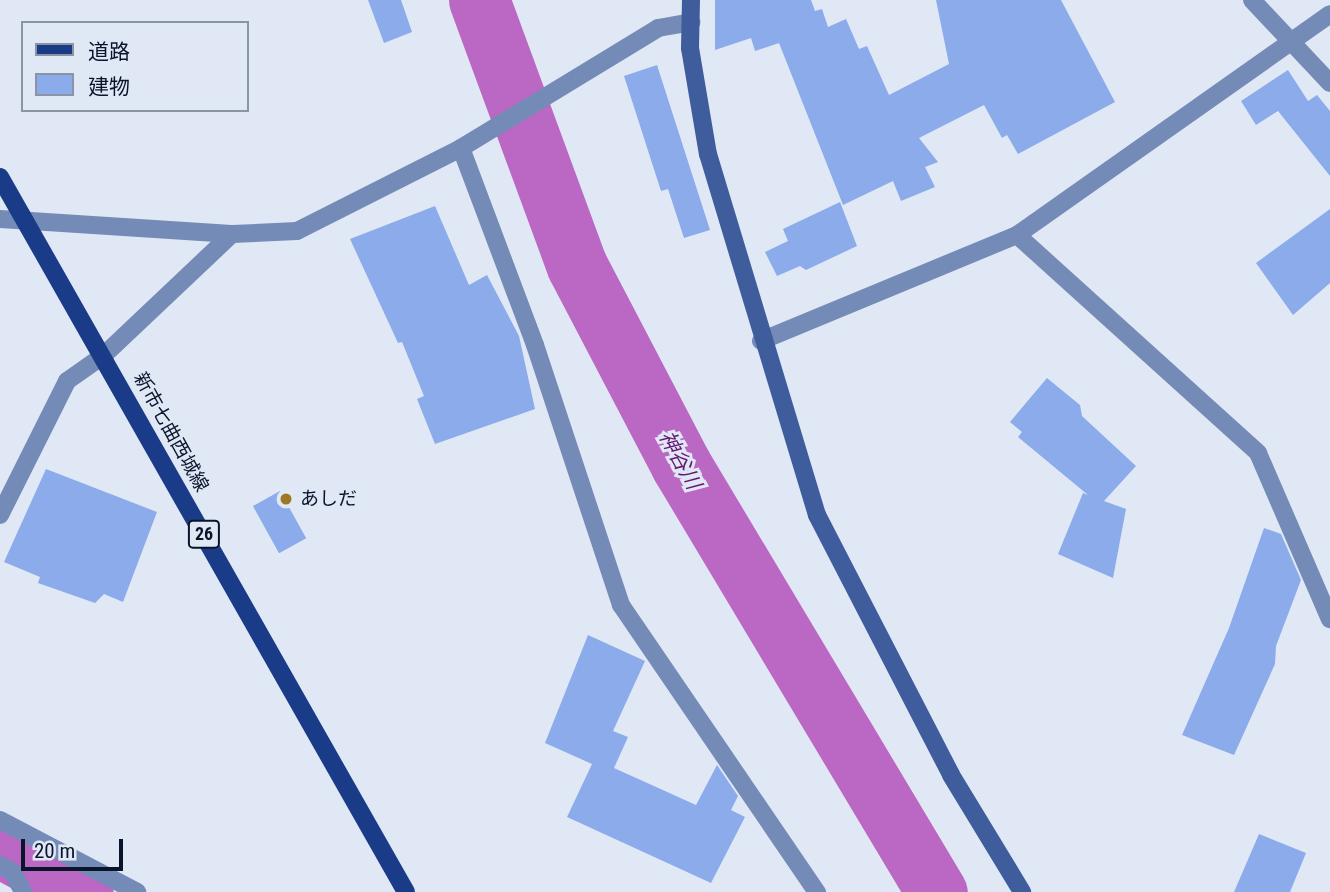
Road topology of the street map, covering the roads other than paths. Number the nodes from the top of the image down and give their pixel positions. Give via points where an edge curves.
1 (691, 0) edge
2 (1252, 0) edge
3 (1330, 14) edge
4 (691, 22) junction
5 (1293, 39) junction
6 (1330, 83) edge
7 (461, 148) junction
8 (0, 177) edge
9 (0, 219) edge
10 (26, 220) junction
11 (232, 234) junction
12 (1017, 235) junction
13 (761, 341) junction
14 (104, 355) junction
15 (0, 515) edge
16 (1330, 619) edge
17 (0, 820) edge
18 (0, 865) edge
19 (26, 892) edge
20 (137, 892) edge
21 (406, 892) edge
22 (817, 892) edge
23 (1022, 892) edge

1 - 4 street
2 - 5 street
3 - 5 street
4 - 7 street via 658,28
4 - 13 street via 690,48 708,154
5 - 6 street
5 - 12 street
7 - 11 street via 297,231
7 - 22 street via 535,345 621,605
8 - 10 main road, 新市七曲西城線 / 26
9 - 10 street
10 - 11 street
10 - 14 main road, 新市七曲西城線 / 26
11 - 14 street
12 - 13 street
12 - 16 street via 1258,453
13 - 23 street via 817,514 951,775
14 - 15 street via 67,380
14 - 21 main road, 新市七曲西城線 / 26
17 - 20 street
18 - 19 street via 12,872

